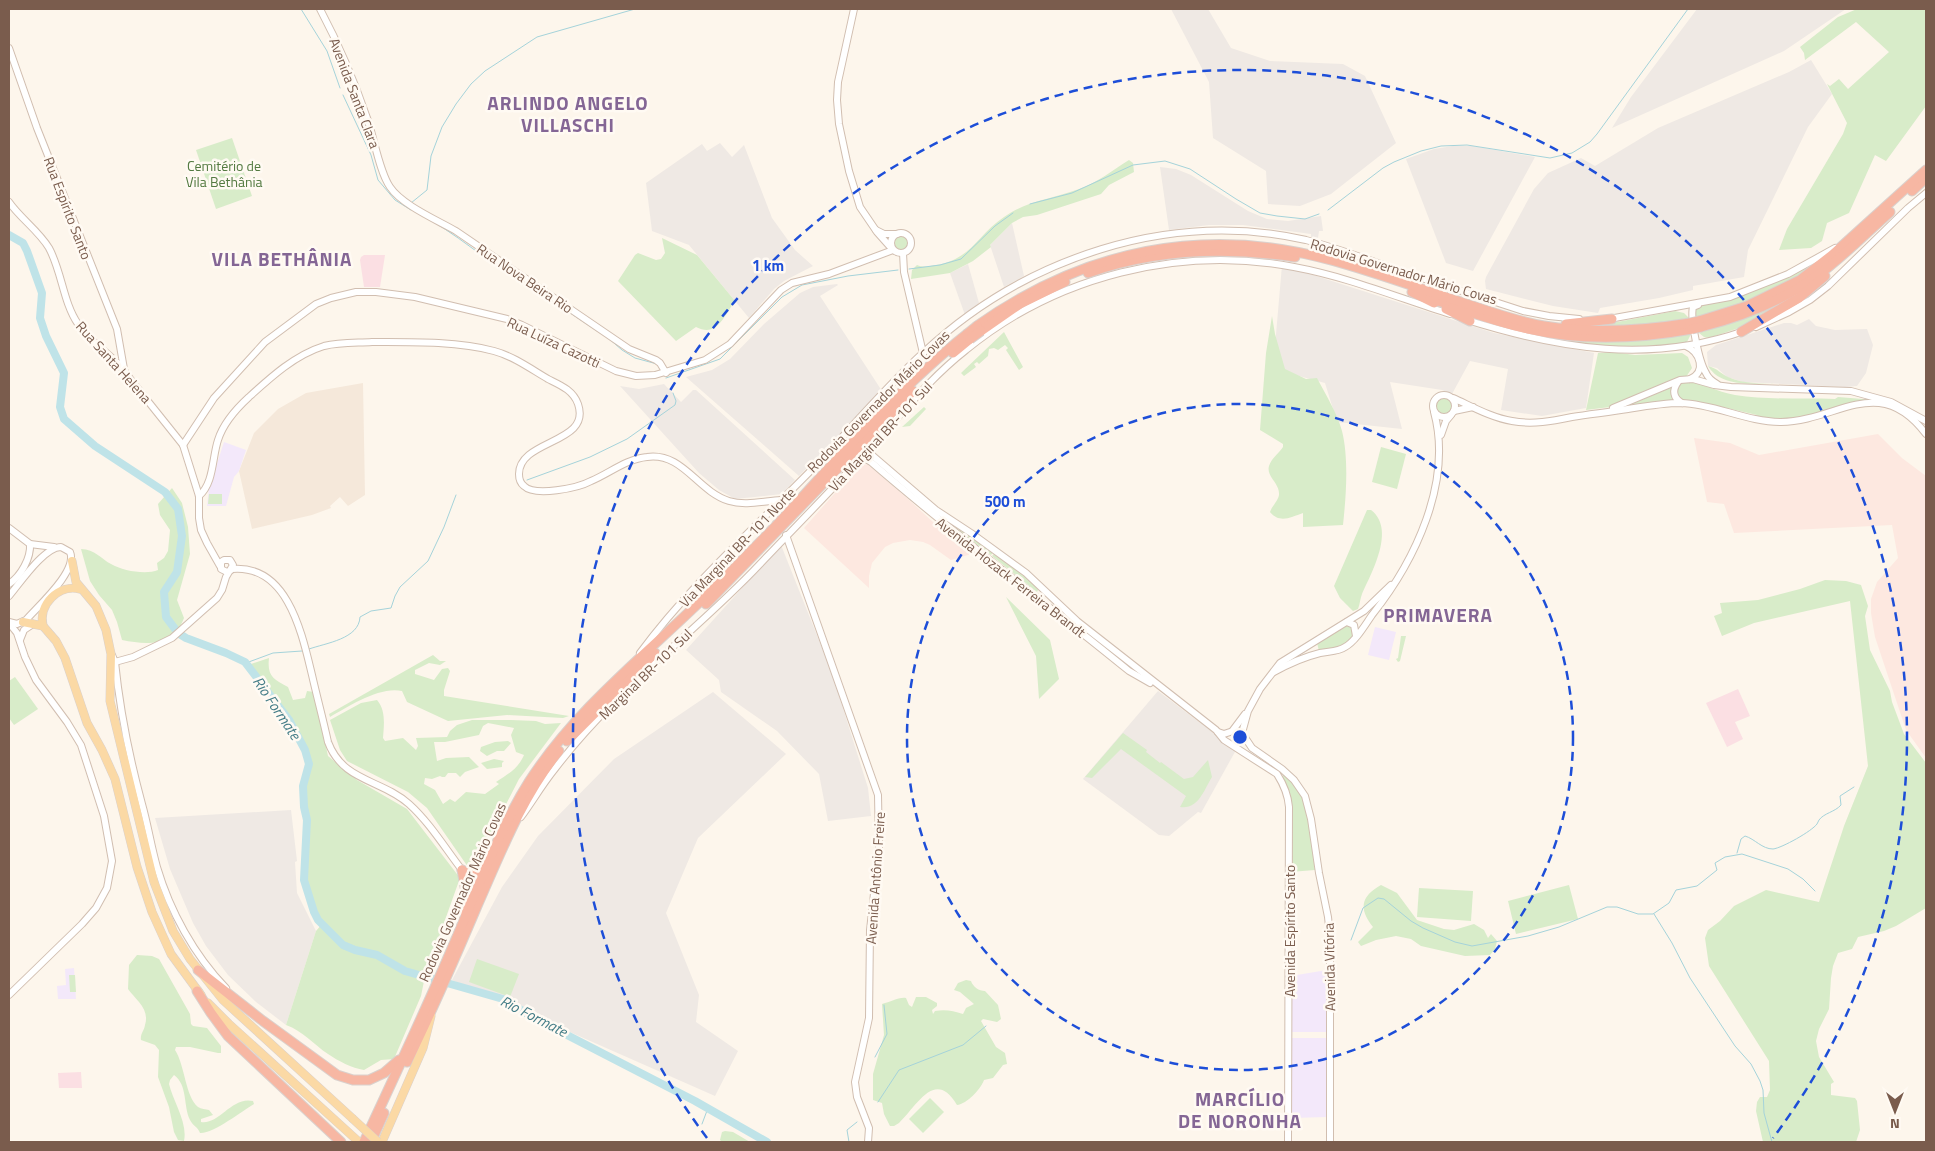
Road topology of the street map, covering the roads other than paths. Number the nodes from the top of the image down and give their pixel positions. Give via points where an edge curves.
1 (320, 9) edge
2 (854, 9) edge
3 (9, 48) edge
4 (1926, 170) edge
5 (1926, 178) edge
6 (386, 180) joint
7 (1926, 194) edge
8 (9, 202) edge
9 (875, 229) junction
10 (897, 234) junction
11 (1855, 239) junction
12 (893, 250) junction
13 (903, 253) junction
14 (1412, 292) junction
15 (1707, 302) junction
16 (1680, 306) junction
17 (1612, 319) junction
18 (961, 320) junction
19 (1470, 320) junction
20 (1530, 323) junction
21 (1695, 324) junction
22 (1741, 332) junction
23 (975, 335) junction
24 (1712, 341) junction
25 (1697, 345) junction
26 (1686, 346) junction
27 (922, 353) junction
28 (1700, 359) junction
29 (121, 363) junction
30 (666, 373) junction
31 (1690, 379) junction
32 (1678, 382) junction
33 (1722, 386) junction
34 (1452, 398) junction
35 (1682, 403) junction
36 (1474, 408) junction
37 (1434, 412) junction
38 (1453, 413) junction
39 (1597, 413) junction
40 (1926, 421) edge
41 (1926, 434) edge
42 (1439, 443) junction
43 (183, 445) junction
44 (871, 448) junction
45 (860, 459) junction
46 (199, 496) junction
47 (781, 500) junction
48 (920, 501) junction
49 (9, 528) edge
50 (786, 535) junction
51 (30, 544) junction
52 (56, 547) junction
53 (72, 560) junction
54 (227, 568) junction
55 (713, 569) junction
56 (1400, 574) junction
57 (9, 584) edge
58 (715, 585) dead end
59 (80, 589) junction
60 (721, 591) dead end
61 (733, 592) junction
62 (1047, 592) junction
63 (9, 596) edge
64 (1041, 600) junction
65 (23, 622) junction
66 (1347, 622) junction
67 (9, 623) edge
68 (33, 624) junction
69 (43, 626) junction
70 (1356, 636) junction
71 (20, 641) junction
72 (1316, 641) junction
73 (1318, 653) junction
74 (111, 654) junction
75 (115, 662) junction
76 (1315, 663) dead end
77 (628, 669) junction
78 (1274, 672) junction
79 (1166, 692) junction
80 (1248, 711) junction
81 (1231, 731) junction
82 (1218, 732) junction
83 (1242, 734) junction
84 (1232, 744) junction
85 (518, 802) junction
86 (514, 821) junction
87 (462, 870) junction
88 (463, 924) junction
89 (448, 966) junction
90 (198, 970) junction
91 (197, 991) junction
92 (9, 996) edge
93 (434, 997) junction
94 (242, 1005) junction
95 (432, 1008) junction
96 (406, 1050) junction
97 (342, 1142) edge
98 (359, 1142) edge
99 (364, 1142) edge
100 (371, 1142) edge
101 (378, 1142) edge
102 (382, 1142) edge
103 (868, 1142) edge
104 (1288, 1142) edge
105 (1330, 1142) edge

1 - 6 street, Avenida Santa Clara via 359,96
2 - 9 street via 838,82 838,111 860,207
3 - 29 street, Rua Espírito Santo via 37,128 117,329
4 - 11 highway, Rodovia Governador Mário Covas
5 - 11 highway, Rodovia Governador Mário Covas
6 - 30 street, Rua Nova Beira Rio via 402,199 456,231 629,350 656,360
7 - 22 street via 1821,292 1780,317
8 - 29 street, Rua Santa Helena via 50,249 79,325 95,344
9 - 10 street via 884,234
9 - 12 street
10 - 12 street via 890,242
10 - 13 street via 905,234 911,240 910,248
11 - 15 street, Via Marginal BR-101 Norte via 1774,281
11 - 21 highway, Rodovia Governador Mário Covas via 1825,270 1794,291 1744,314
11 - 22 highway via 1833,269 1807,292
12 - 13 street
12 - 30 street, Rua Luíza Cazotti via 829,274 792,283 781,290 730,344 705,360
13 - 27 street via 904,272
14 - 19 highway
14 - 21 highway, Rodovia Governador Mário Covas via 1507,324 1558,334 1621,337 1660,334
14 - 23 highway, Rodovia Governador Mário Covas via 1301,258 1246,252 1184,252 1124,263 1072,278 1020,304
15 - 16 street, Via Marginal BR-101 Norte
15 - 21 street via 1693,306
16 - 17 street, Via Marginal BR-101 Norte
16 - 21 street via 1687,310
17 - 18 street, Via Marginal BR-101 Norte via 1567,318 1523,311 1326,246 1246,232 1181,234 1122,242 1086,253 1007,290
17 - 20 highway via 1578,324
18 - 23 street
18 - 27 street, Via Marginal BR-101 Norte
19 - 23 street, Via Marginal BR-101 Sul via 1334,276 1295,267 1212,259 1154,265 1096,280 1057,294
19 - 26 street via 1541,340 1614,350 1645,351
20 - 21 highway, Rodovia Governador Mário Covas via 1573,330 1614,331
20 - 23 highway, Rodovia Governador Mário Covas via 1330,260 1276,248 1213,245 1152,250 1091,266 1052,281 1002,308
21 - 24 street via 1702,339
21 - 25 street
21 - 26 street via 1692,342
22 - 24 street
23 - 44 street, Via Marginal BR-101 Sul
23 - 77 highway, Rodovia Governador Mário Covas via 876,419 708,594
23 - 86 highway, Rodovia Governador Mário Covas via 932,372 721,590 572,736 534,786
24 - 25 street
24 - 28 street via 1704,348
25 - 26 street
25 - 28 street
26 - 28 street
27 - 47 street, Via Marginal BR-101 Norte
28 - 31 street via 1700,370
28 - 33 street via 1708,377
29 - 43 street, Rua Santa Helena
30 - 43 street, Rua Luíza Cazotti via 645,376 616,371 507,319 415,297 356,292 316,304 265,342 214,398
31 - 32 street
31 - 33 street
32 - 35 street via 1674,392
32 - 39 street
33 - 40 street via 1851,391 1891,402
34 - 36 street
34 - 37 street via 1444,394 1435,398
34 - 38 street via 1456,407
35 - 39 street
35 - 41 street via 1783,422 1853,404 1881,403 1904,412
36 - 38 street via 1462,408
36 - 39 street via 1521,423
37 - 38 street via 1442,417
37 - 42 street
38 - 42 street via 1443,426
42 - 56 street via 1434,498 1424,528
43 - 46 street, Rua Santa Helena
44 - 45 street, Via Marginal BR-101 Sul
44 - 48 street, Avenida Hozack Ferreira Brandt via 873,456
45 - 48 street, Avenida Hozack Ferreira Brandt via 871,461
45 - 50 street, Via Marginal BR-101 Sul
46 - 47 street via 208,486 221,433 246,400 272,377 300,357 327,346 397,342 493,351 535,371 572,394 578,406 578,422 523,462 519,478 528,489 544,491 580,485 632,460 654,456 677,462 713,493 730,501
46 - 54 street, Rua Santa Helena via 201,530 215,555
47 - 55 street, Via Marginal BR-101 Norte
48 - 62 street, Avenida Hozack Ferreira Brandt via 1005,556
48 - 64 street, Avenida Hozack Ferreira Brandt
49 - 51 street
50 - 61 street, Marginal BR-101 Sul
50 - 103 street, Avenida Antônio Freire via 880,806 870,930 869,1018 855,1082 869,1128
51 - 52 street
51 - 57 street via 26,562
52 - 53 street via 68,550
52 - 63 street via 43,556
53 - 59 main road
53 - 65 street via 66,574
54 - 75 street via 217,598 172,638
54 - 87 street via 243,569 271,580 290,604 302,632 328,742 335,758 346,768 407,802
55 - 58 street via 711,579
55 - 77 street, Via Marginal BR-101 Norte via 664,622
56 - 66 street via 1379,598
56 - 70 street
59 - 69 main road via 65,588 54,594 42,614
59 - 74 main road via 91,598 102,617
60 - 61 street
61 - 86 street, Marginal BR-101 Sul via 614,701 555,768 522,816
62 - 64 street via 1047,600
62 - 79 street, Avenida Hozack Ferreira Brandt via 1069,615
64 - 79 street, Avenida Hozack Ferreira Brandt via 1129,671
65 - 67 street
65 - 68 main road
66 - 70 street via 1354,626
66 - 72 street
67 - 71 street
68 - 69 main road
68 - 71 street via 24,630
69 - 91 main road via 65,658 87,723 107,759 152,912 171,954
70 - 73 street via 1346,647
71 - 92 street via 36,680 77,737 104,816 112,861 102,898 82,924
72 - 73 street
72 - 78 street via 1280,663
73 - 76 street
73 - 78 street
74 - 75 street
74 - 90 main road via 110,701 158,895 178,941
75 - 94 street via 130,760 166,896 201,956
77 - 85 highway, Rodovia Governador Mário Covas via 543,761
78 - 80 street
79 - 82 street, Avenida Hozack Ferreira Brandt
80 - 81 street
80 - 83 street
81 - 82 street
81 - 83 street
81 - 84 street via 1228,738
82 - 84 street, Avenida Hozack Ferreira Brandt
83 - 84 street via 1242,742
83 - 105 street, Avenida Vitória via 1252,748 1284,770 1300,787 1308,806 1328,917
84 - 104 street, Avenida Espírito Santo via 1276,774 1288,798
85 - 87 highway via 498,834 480,873 473,875
85 - 88 highway, Rodovia Governador Mário Covas via 502,831
86 - 89 highway, Rodovia Governador Mário Covas
87 - 88 highway via 466,892
88 - 89 highway, Rodovia Governador Mário Covas
89 - 93 highway, Rodovia Governador Mário Covas
90 - 94 highway
90 - 101 main road, bridge via 234,1011
91 - 97 highway via 228,1036
91 - 98 main road via 219,1016
93 - 95 highway, Rodovia Governador Mário Covas
93 - 96 highway, Rodovia Governador Mário Covas
94 - 96 highway via 328,1070 347,1079 363,1081 380,1076
95 - 100 highway, Rodovia Governador Mário Covas
95 - 102 main road via 425,1042
96 - 99 highway, Rodovia Governador Mário Covas

